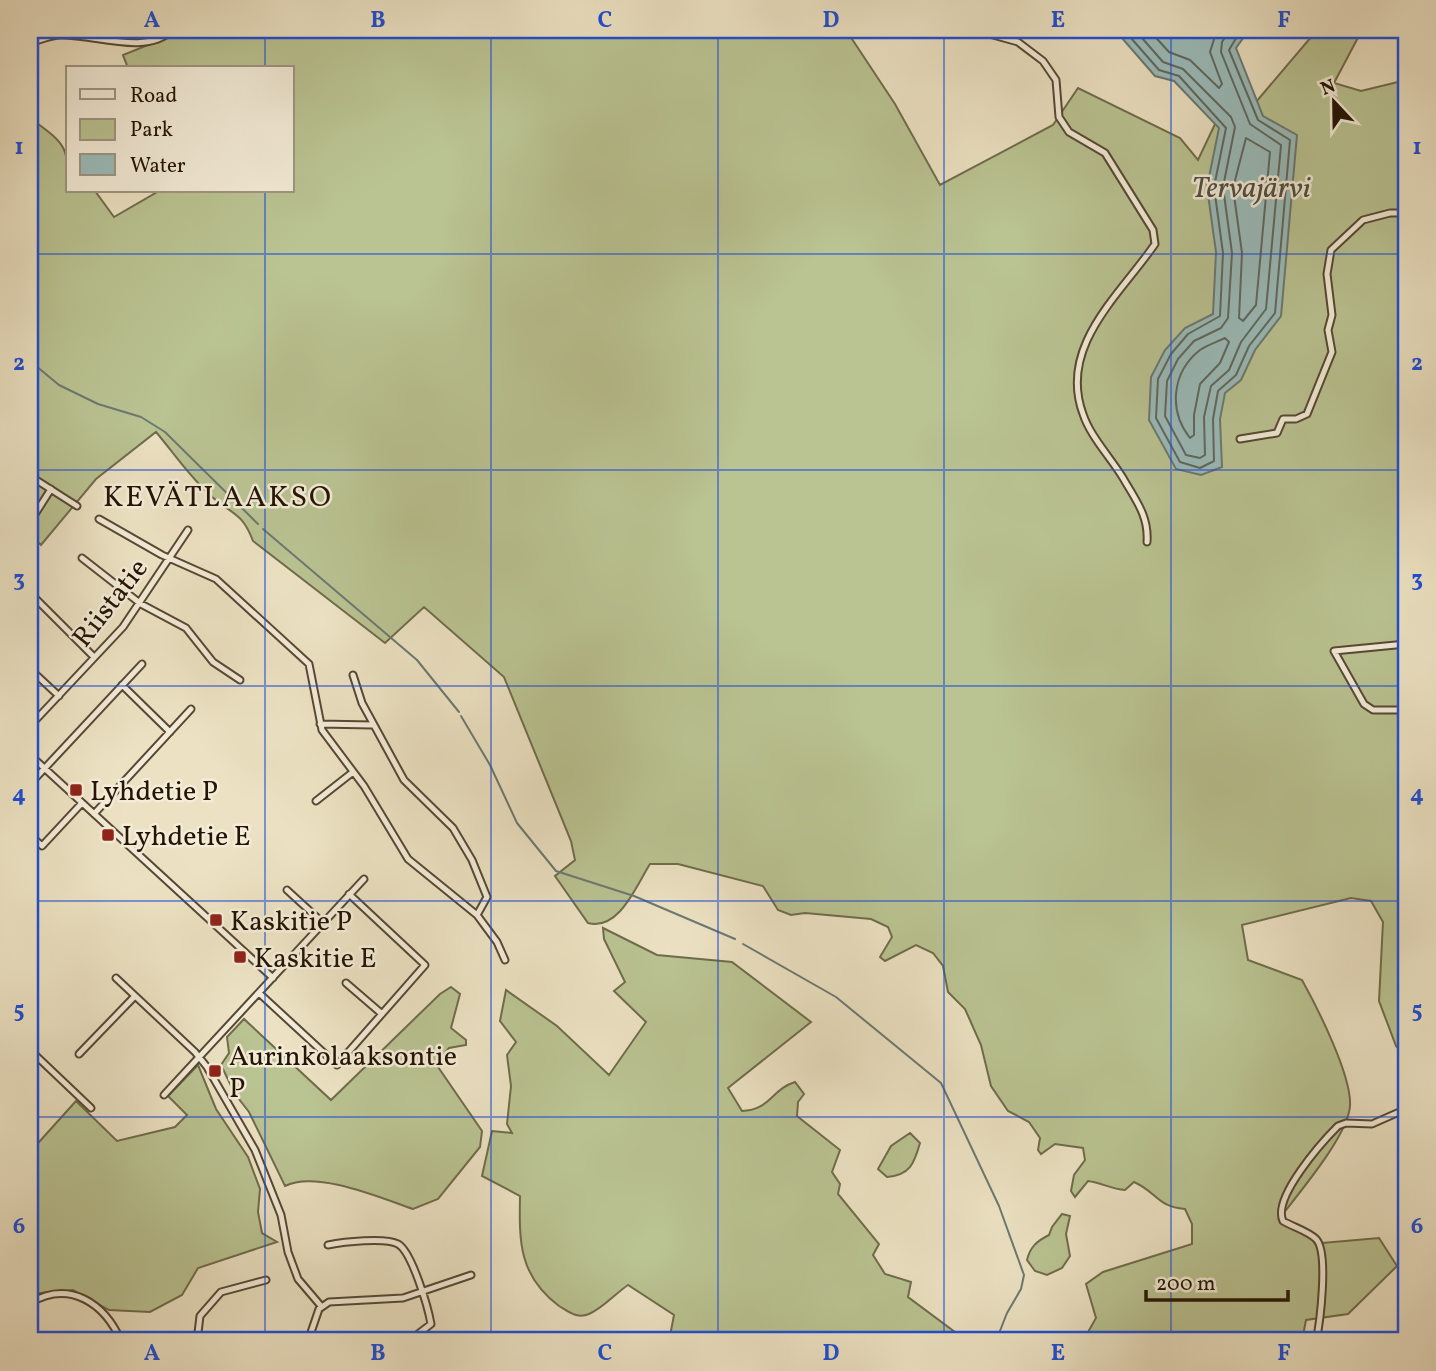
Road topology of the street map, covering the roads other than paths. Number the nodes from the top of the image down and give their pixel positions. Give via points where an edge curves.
1 (172, 30) edge
2 (975, 30) edge
3 (84, 33) edge
4 (30, 43) edge
5 (1406, 213) edge
6 (1240, 439) dead end
7 (30, 476) edge
8 (51, 489) junction
9 (77, 506) dead end
10 (99, 519) dead end
11 (30, 522) edge
12 (188, 530) dead end
13 (1147, 542) dead end
14 (171, 556) junction
15 (82, 558) dead end
16 (34, 597) dead end
17 (141, 604) junction
18 (1406, 645) edge
19 (94, 657) junction
20 (142, 664) dead end
21 (30, 669) edge
22 (353, 675) dead end
23 (240, 680) dead end
24 (122, 685) junction
25 (59, 696) junction
26 (191, 709) dead end
27 (1406, 710) edge
28 (320, 724) junction
29 (372, 725) junction
30 (30, 726) edge
31 (170, 732) junction
32 (30, 755) edge
33 (44, 768) junction
34 (353, 772) junction
35 (30, 784) edge
36 (316, 801) dead end
37 (82, 803) junction
38 (94, 814) junction
39 (30, 835) edge
40 (364, 879) dead end
41 (287, 890) dead end
42 (349, 894) junction
43 (477, 915) junction
44 (323, 923) junction
45 (505, 960) dead end
46 (116, 978) dead end
47 (273, 978) junction
48 (346, 983) dead end
49 (259, 993) junction
50 (135, 996) junction
51 (382, 1014) junction
52 (79, 1054) dead end
53 (31, 1055) edge
54 (199, 1057) junction
55 (164, 1095) dead end
56 (91, 1108) dead end
57 (1406, 1109) edge
58 (328, 1245) dead end
59 (471, 1275) dead end
60 (266, 1280) dead end
61 (421, 1293) junction
62 (30, 1303) edge
63 (321, 1306) junction
64 (121, 1341) edge
65 (197, 1341) edge
66 (308, 1341) edge
67 (409, 1341) edge
68 (1316, 1341) edge

1 - 3 street via 149,41 121,42
2 - 13 street via 1018,42 1043,61 1056,80 1059,117 1069,132 1105,153 1153,230 1155,244 1094,324 1076,369 1083,415 1137,501 1149,525
3 - 4 street
5 - 6 street via 1363,220 1331,250 1327,274 1332,352 1307,414 1283,419 1277,433
7 - 8 street
8 - 9 street
8 - 11 street
10 - 14 street
12 - 14 street, Riistatie
14 - 17 street, Riistatie
14 - 28 street via 216,579 309,664
15 - 17 street
16 - 19 street
17 - 19 street, Riistatie
17 - 23 street via 190,631 213,662
18 - 27 street via 1334,651 1364,704 1373,710
19 - 25 street, Riistatie
20 - 24 street
21 - 25 street
22 - 29 street
24 - 31 street
24 - 33 street
25 - 30 street, Riistatie
26 - 31 street
28 - 29 street
28 - 34 street
29 - 43 street via 410,787 460,838 487,897
31 - 38 street
32 - 33 street
33 - 35 street
33 - 37 street
34 - 36 street
34 - 43 street via 408,859
37 - 38 street
37 - 39 street via 42,846
38 - 47 street
40 - 42 street
41 - 44 street
42 - 44 street
42 - 51 street via 425,965
43 - 45 street
44 - 47 street
46 - 50 street
47 - 49 street
48 - 51 street
49 - 51 street via 337,1065
49 - 54 street
50 - 52 street
50 - 54 street
53 - 56 street
54 - 55 street
54 - 63 street via 255,1150 281,1215 292,1265
57 - 68 street via 1372,1124 1346,1122 1338,1126 1299,1171 1282,1205 1283,1221 1314,1237 1322,1250
58 - 61 street via 396,1242 406,1250
59 - 61 street
60 - 65 street via 221,1292 200,1316
61 - 63 street via 388,1301
61 - 67 street via 431,1324
62 - 64 street via 58,1294 86,1300 108,1315
63 - 66 street

